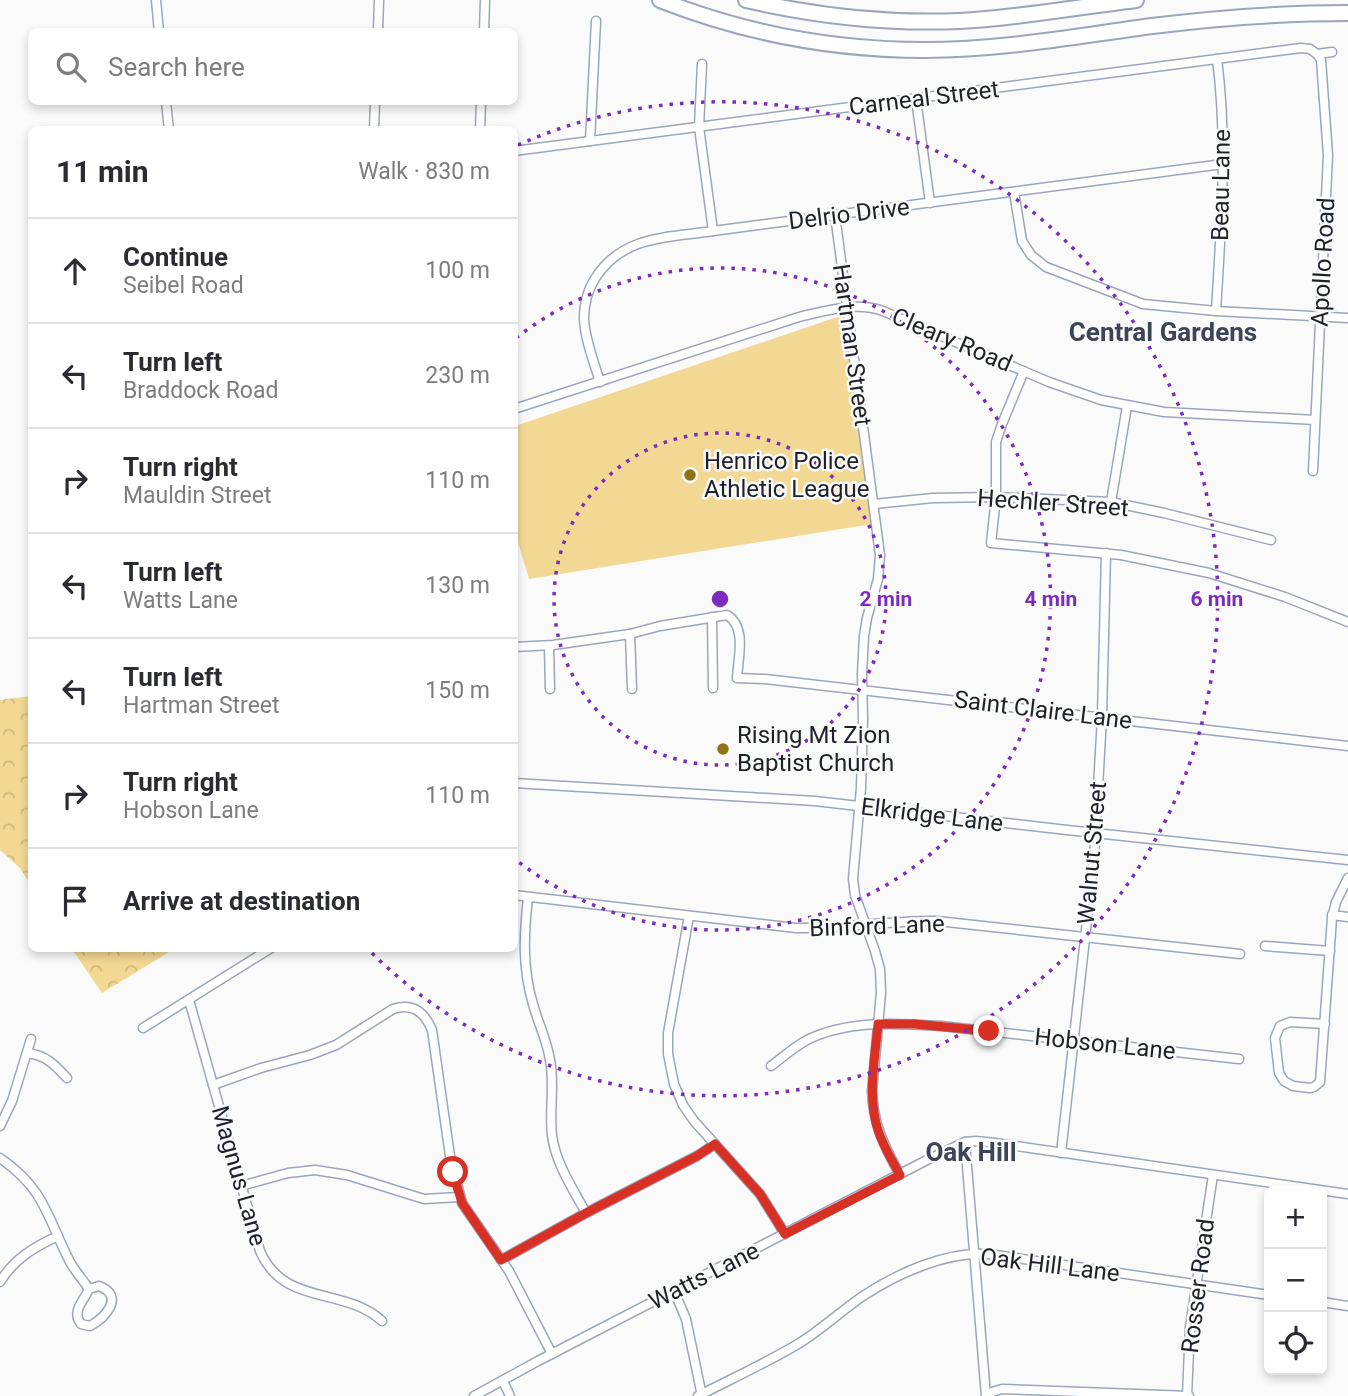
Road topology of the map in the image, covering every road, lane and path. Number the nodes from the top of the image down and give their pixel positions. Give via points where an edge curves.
1 (156, 0) edge
2 (379, 0) edge
3 (485, 0) edge
4 (660, 0) edge
5 (746, 0) edge
6 (1123, 0) edge
7 (1136, 0) edge
8 (1099, 5) junction
9 (1348, 13) edge
10 (596, 20) dead end
11 (159, 28) edge
12 (377, 28) edge
13 (484, 28) edge
14 (1332, 52) dead end
15 (1317, 54) junction
16 (1217, 59) junction
17 (702, 64) dead end
18 (916, 99) junction
19 (166, 105) edge
20 (375, 105) edge
21 (481, 105) edge
22 (169, 126) edge
23 (374, 126) edge
24 (480, 126) edge
25 (699, 127) junction
26 (590, 141) junction
27 (518, 150) edge
28 (1223, 164) junction
29 (1014, 192) junction
30 (930, 203) junction
31 (835, 215) junction
32 (713, 232) junction
33 (847, 309) junction
34 (1216, 311) junction
35 (1320, 316) junction
36 (1348, 318) edge
37 (1024, 371) junction
38 (600, 382) junction
39 (1127, 406) junction
40 (518, 408) edge
41 (1315, 420) junction
42 (1313, 471) dead end
43 (996, 496) junction
44 (1111, 502) junction
45 (874, 504) junction
46 (1271, 540) dead end
47 (1107, 553) junction
48 (712, 617) junction
49 (1348, 622) edge
50 (630, 634) junction
51 (549, 646) junction
52 (518, 647) edge
53 (713, 688) dead end
54 (550, 689) dead end
55 (632, 689) dead end
56 (862, 689) junction
57 (1101, 717) junction
58 (1348, 746) edge
59 (518, 783) edge
60 (860, 807) junction
61 (1096, 833) junction
62 (1348, 860) edge
63 (1348, 878) edge
64 (518, 896) edge
65 (528, 897) junction
66 (1332, 915) junction
67 (689, 916) junction
68 (1348, 917) edge
69 (866, 924) junction
70 (1085, 937) junction
71 (1265, 946) dead end
72 (1329, 951) junction
73 (265, 952) edge
74 (1240, 954) dead end
75 (189, 1000) junction
76 (878, 1024) junction
77 (1325, 1024) junction
78 (143, 1028) dead end
79 (31, 1039) dead end
80 (1074, 1041) junction
81 (27, 1053) junction
82 (1239, 1059) dead end
83 (771, 1066) dead end
84 (67, 1078) dead end
85 (213, 1085) junction
86 (0, 1126) edge
87 (965, 1142) junction
88 (715, 1144) junction
89 (1061, 1153) junction
90 (0, 1158) edge
91 (900, 1175) junction
92 (1213, 1175) junction
93 (241, 1186) junction
94 (1348, 1194) edge
95 (459, 1197) junction
96 (586, 1213) junction
97 (785, 1234) junction
98 (58, 1236) junction
99 (974, 1253) junction
100 (501, 1260) junction
101 (0, 1282) edge
102 (1197, 1285) junction
103 (89, 1289) junction
104 (674, 1291) junction
105 (1264, 1294) edge
106 (1327, 1303) edge
107 (1348, 1307) edge
108 (382, 1321) dead end
109 (552, 1354) junction
110 (503, 1381) junction
111 (700, 1395) edge
112 (474, 1396) edge
113 (510, 1396) edge
114 (987, 1396) edge
115 (1189, 1396) edge

1 - 11 street
2 - 12 street
3 - 13 street
4 - 9 highway via 792,38 923,50 996,46 1208,20
5 - 8 highway via 830,16 937,22
6 - 8 highway
7 - 8 highway
10 - 26 street
14 - 15 street, Carneal Street
15 - 16 street, Carneal Street via 1301,48
15 - 35 street, Apollo Road via 1328,155
16 - 18 street, Carneal Street
16 - 28 street, Beau Lane
17 - 25 street
18 - 25 street, Carneal Street
18 - 30 street
19 - 22 street
20 - 23 street
21 - 24 street
25 - 26 street, Carneal Street
25 - 32 street
26 - 27 street, Carneal Street
28 - 29 street, Delrio Drive
28 - 34 street, Beau Lane
29 - 30 street, Delrio Drive
29 - 34 street via 1022,240 1046,267 1143,304
30 - 31 street, Delrio Drive
31 - 32 street, Delrio Drive
31 - 33 street, Hartman Street
32 - 38 street, Delrio Drive via 638,243 602,268 590,287 584,311
33 - 37 street, Cleary Road via 875,308
33 - 38 street, Cleary Road via 799,317
33 - 45 street, Hartman Street
34 - 35 street
35 - 36 street
35 - 41 street, Apollo Road
37 - 39 street, Cleary Road via 1071,391
37 - 43 street via 996,442
38 - 40 street, Cleary Road
39 - 41 street, Cleary Road
39 - 44 street
41 - 42 street, Apollo Road
43 - 44 street, Hechler Street
43 - 45 street, Hechler Street
43 - 47 street via 990,543
44 - 46 street, Hechler Street
45 - 56 street, Hartman Street via 880,555 865,627
47 - 49 street via 1209,573
47 - 57 street, Walnut Street
48 - 50 street
48 - 53 street
48 - 56 street, Saint Claire Lane via 727,615 737,625 737,678
50 - 51 street
50 - 55 street
51 - 52 street
51 - 54 street
56 - 57 street, Saint Claire Lane
56 - 60 street, Hartman Street
57 - 58 street, Saint Claire Lane
57 - 61 street, Walnut Street
59 - 60 street, Elkridge Lane via 785,798
60 - 61 street, Elkridge Lane
60 - 69 street, Hartman Street via 853,871
61 - 62 street, Elkridge Lane
61 - 70 street, Walnut Street
63 - 66 street
64 - 65 street, Binford Lane
65 - 67 street, Binford Lane
65 - 96 street via 526,972 551,1062 552,1139
66 - 68 street
66 - 72 street
67 - 69 street, Binford Lane via 796,929
67 - 88 street via 668,1054 683,1105
69 - 70 street, Binford Lane via 937,921
69 - 76 street, Hartman Street via 880,970
70 - 74 street, Binford Lane
70 - 80 street, Walnut Street
71 - 72 street
72 - 77 street
73 - 75 street
75 - 78 street
75 - 85 street, Magnus Lane
76 - 80 street, Hobson Lane via 942,1026
76 - 83 street, Hobson Lane via 824,1033
76 - 91 street, Hartman Street via 873,1105 878,1129
77 - 77 street via 1320,1082 1314,1087 1288,1085 1279,1073 1275,1038 1280,1026 1290,1022
79 - 81 street
80 - 82 street, Hobson Lane
80 - 89 street, Walnut Street
81 - 84 street via 52,1062
81 - 86 street
85 - 93 street, Magnus Lane
85 - 95 street via 324,1050 393,1009 406,1006 419,1011 432,1030
87 - 89 street
87 - 91 street, Watts Lane
87 - 99 street
88 - 96 street
88 - 97 street via 760,1194
89 - 92 street
90 - 98 street via 22,1174 38,1195
91 - 97 street, Watts Lane
92 - 94 street
92 - 102 street, Rosser Road
93 - 95 street via 314,1170 424,1199
93 - 108 street, Magnus Lane via 260,1251 275,1275 292,1286 369,1310
95 - 100 street
96 - 100 street
97 - 104 street, Watts Lane
98 - 101 street via 24,1254
98 - 103 street
99 - 102 street, Oak Hill Lane
99 - 111 street, Oak Hill Lane via 895,1277 800,1343
99 - 114 street
100 - 109 street
102 - 105 street, Oak Hill Lane
102 - 115 street, Rosser Road via 1190,1327
103 - 103 street via 76,1319 90,1326 112,1303 112,1296 99,1286
104 - 109 street, Watts Lane
104 - 111 street via 686,1319
106 - 107 street
109 - 110 street, Watts Lane
110 - 112 street, Watts Lane
110 - 113 street
114 - 115 street via 1002,1389

